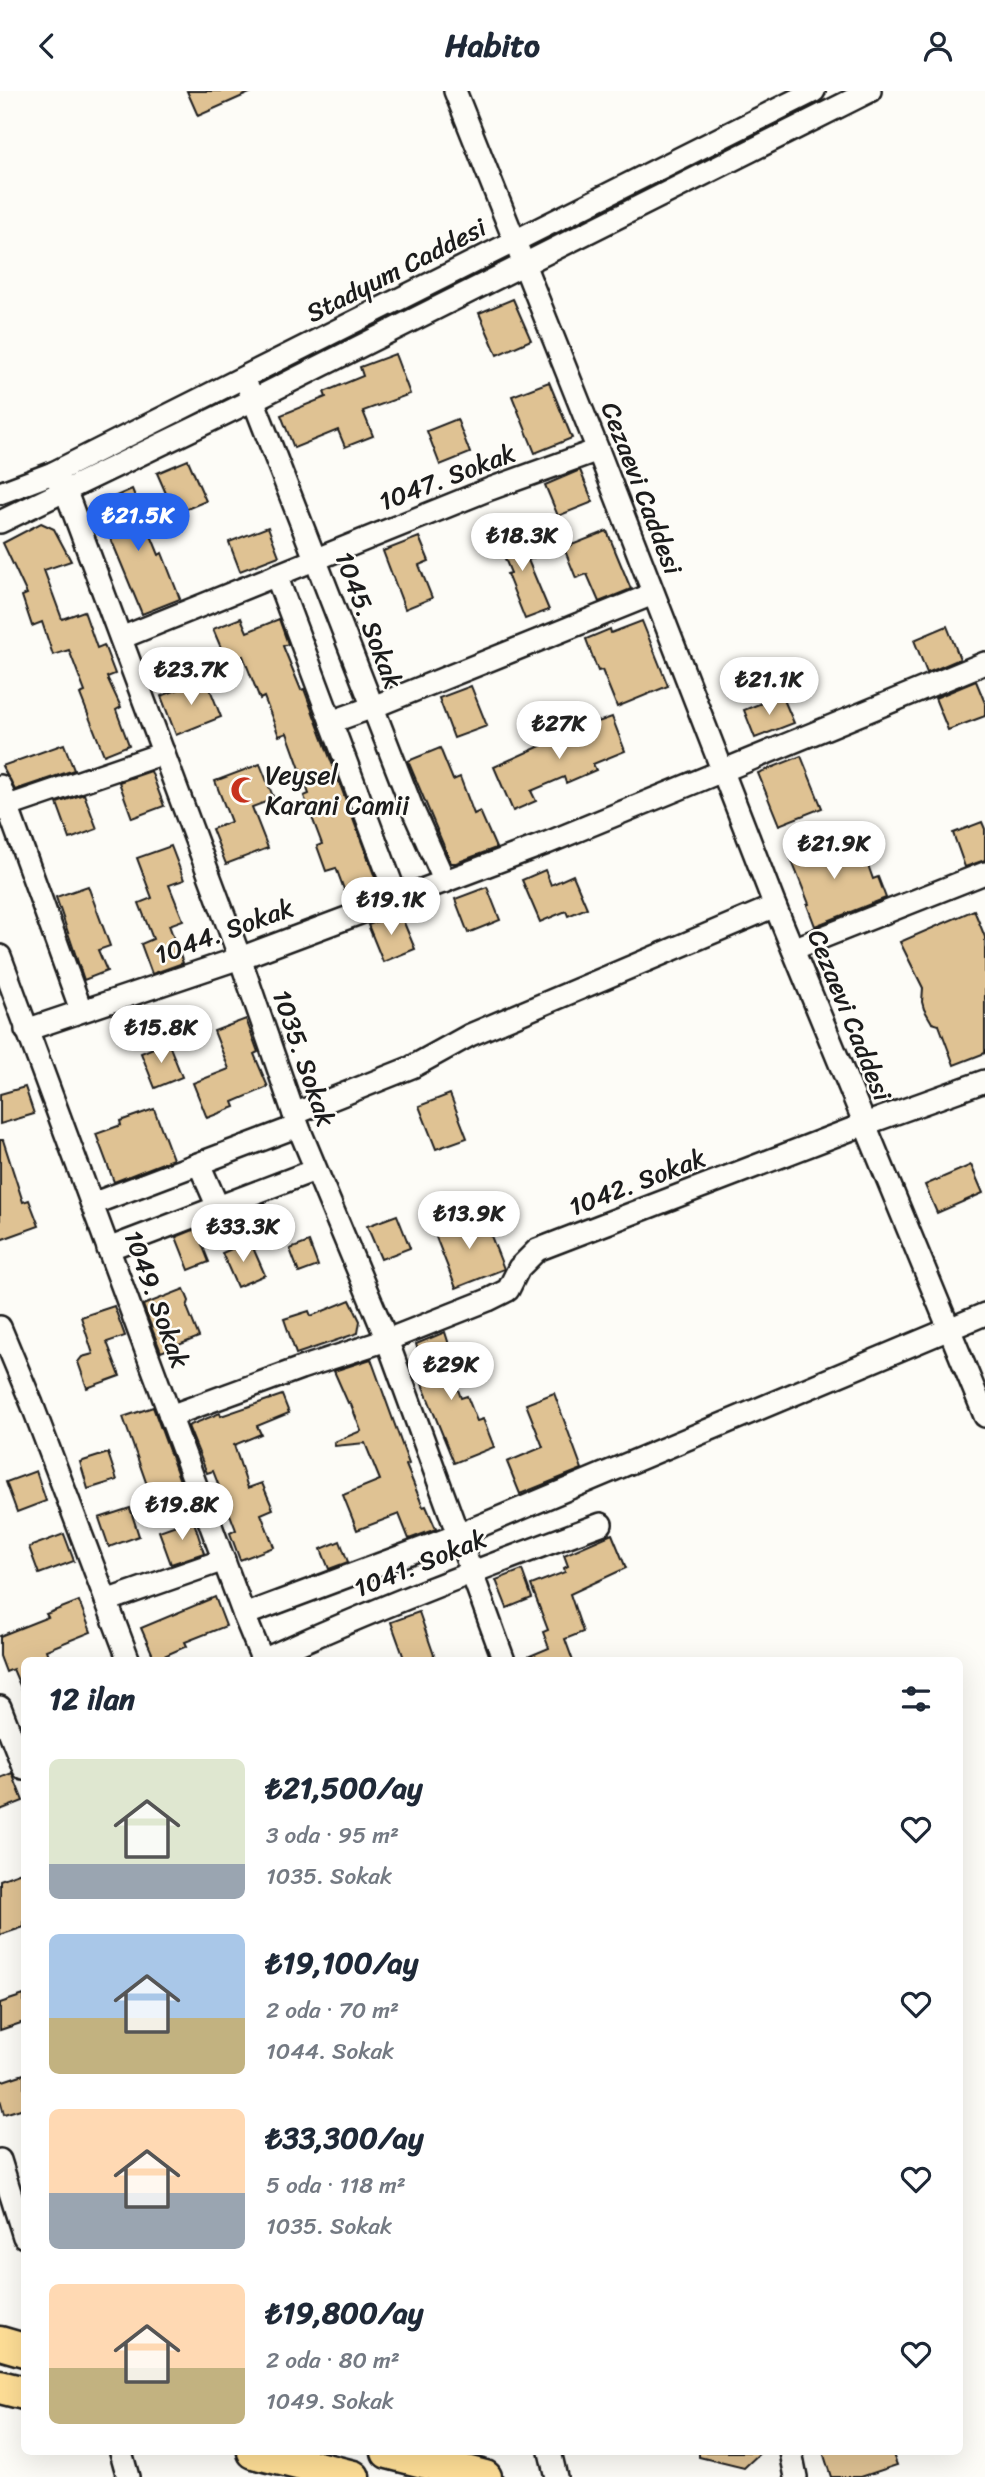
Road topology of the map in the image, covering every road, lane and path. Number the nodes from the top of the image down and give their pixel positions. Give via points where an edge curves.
1 (455, 91) edge
2 (814, 91) edge
3 (870, 91) edge
4 (515, 242) junction
5 (523, 265) junction
6 (245, 377) junction
7 (253, 400) junction
8 (598, 450) junction
9 (54, 473) junction
10 (66, 492) junction
11 (0, 493) edge
12 (0, 522) edge
13 (316, 559) junction
14 (276, 575) junction
15 (653, 594) junction
16 (121, 638) junction
17 (982, 672) edge
18 (373, 707) junction
19 (331, 722) junction
20 (163, 753) junction
21 (722, 770) junction
22 (2, 801) edge
23 (985, 873) edge
24 (445, 882) junction
25 (397, 898) junction
26 (775, 906) junction
27 (793, 949) junction
28 (0, 956) edge
29 (240, 958) junction
30 (81, 1010) junction
31 (26, 1030) junction
32 (985, 1081) edge
33 (296, 1120) junction
34 (865, 1124) junction
35 (199, 1164) junction
36 (315, 1170) junction
37 (92, 1204) junction
38 (218, 1207) junction
39 (108, 1249) junction
40 (985, 1314) edge
41 (0, 1327) edge
42 (949, 1329) junction
43 (387, 1340) junction
44 (170, 1416) junction
45 (985, 1416) edge
46 (601, 1524) dead end
47 (458, 1535) junction
48 (224, 1560) junction
49 (472, 1571) junction
50 (106, 1601) junction
51 (244, 1615) junction
52 (127, 1657) edge
53 (262, 1657) edge
54 (269, 1657) edge
55 (503, 1657) edge
56 (0, 1707) edge
57 (21, 1753) edge
58 (0, 2160) edge
59 (21, 2227) edge
60 (0, 2343) edge
61 (21, 2349) edge
62 (0, 2387) edge
63 (21, 2392) edge
64 (122, 2455) edge
65 (266, 2455) edge
66 (406, 2455) edge
67 (551, 2455) edge
68 (792, 2455) edge
69 (128, 2477) edge
70 (353, 2477) edge
71 (485, 2477) edge
72 (556, 2477) edge
73 (796, 2477) edge

1 - 4 street, Cezaevi Caddesi
2 - 4 street, Stadyum Caddesi
3 - 5 street
4 - 5 street, Cezaevi Caddesi
4 - 6 street, Stadyum Caddesi
5 - 7 street
5 - 8 street, Cezaevi Caddesi
6 - 7 street, 1045. Sokak
6 - 9 street, Stadyum Caddesi
7 - 10 street
7 - 13 street, 1045. Sokak
8 - 13 street, 1047. Sokak
8 - 15 street, Cezaevi Caddesi
9 - 10 street, 1035. Sokak
9 - 11 street, Stadyum Caddesi
10 - 12 street
10 - 16 street, 1035. Sokak
13 - 14 street, 1047. Sokak
13 - 18 street, 1045. Sokak
14 - 16 street, 1047. Sokak
14 - 19 street
15 - 18 street
15 - 21 street, Cezaevi Caddesi
16 - 20 street, 1035. Sokak
17 - 21 street, 1044. Sokak
18 - 19 street
18 - 24 street, 1045. Sokak
19 - 25 street
20 - 22 street
20 - 29 street, 1035. Sokak
21 - 24 street, 1044. Sokak
21 - 26 street, Cezaevi Caddesi
22 - 30 street
23 - 27 street
24 - 25 street, 1044. Sokak
25 - 29 street, 1044. Sokak
26 - 27 street, Cezaevi Caddesi
26 - 33 street via 470,1035
27 - 34 street, Cezaevi Caddesi
28 - 31 street, 1049. Sokak
29 - 30 street, 1044. Sokak
29 - 33 street, 1035. Sokak
30 - 31 street, 1044. Sokak
31 - 37 street, 1049. Sokak
32 - 34 street, 1042. Sokak
33 - 35 street
33 - 36 street, 1035. Sokak
34 - 42 street, Cezaevi Caddesi
34 - 43 street, 1042. Sokak via 537,1250 519,1268 508,1290
35 - 37 street
35 - 38 street
36 - 38 street
36 - 43 street, 1035. Sokak
37 - 39 street, 1049. Sokak
38 - 39 street
39 - 44 street, 1049. Sokak
40 - 42 street
41 - 50 street
42 - 45 street, Cezaevi Caddesi
42 - 47 street
43 - 44 street, 1042. Sokak
43 - 47 street, 1035. Sokak
44 - 48 street, 1049. Sokak
46 - 49 street, 1041. Sokak
47 - 49 street, 1035. Sokak
47 - 51 street
48 - 50 street
48 - 51 street, 1049. Sokak
49 - 54 street, 1041. Sokak
49 - 55 street, 1035. Sokak
50 - 52 street
51 - 53 street, 1049. Sokak
56 - 57 street
58 - 59 street
60 - 61 highway
62 - 63 highway
64 - 69 street
65 - 70 highway
66 - 71 highway
67 - 72 street
68 - 73 street

